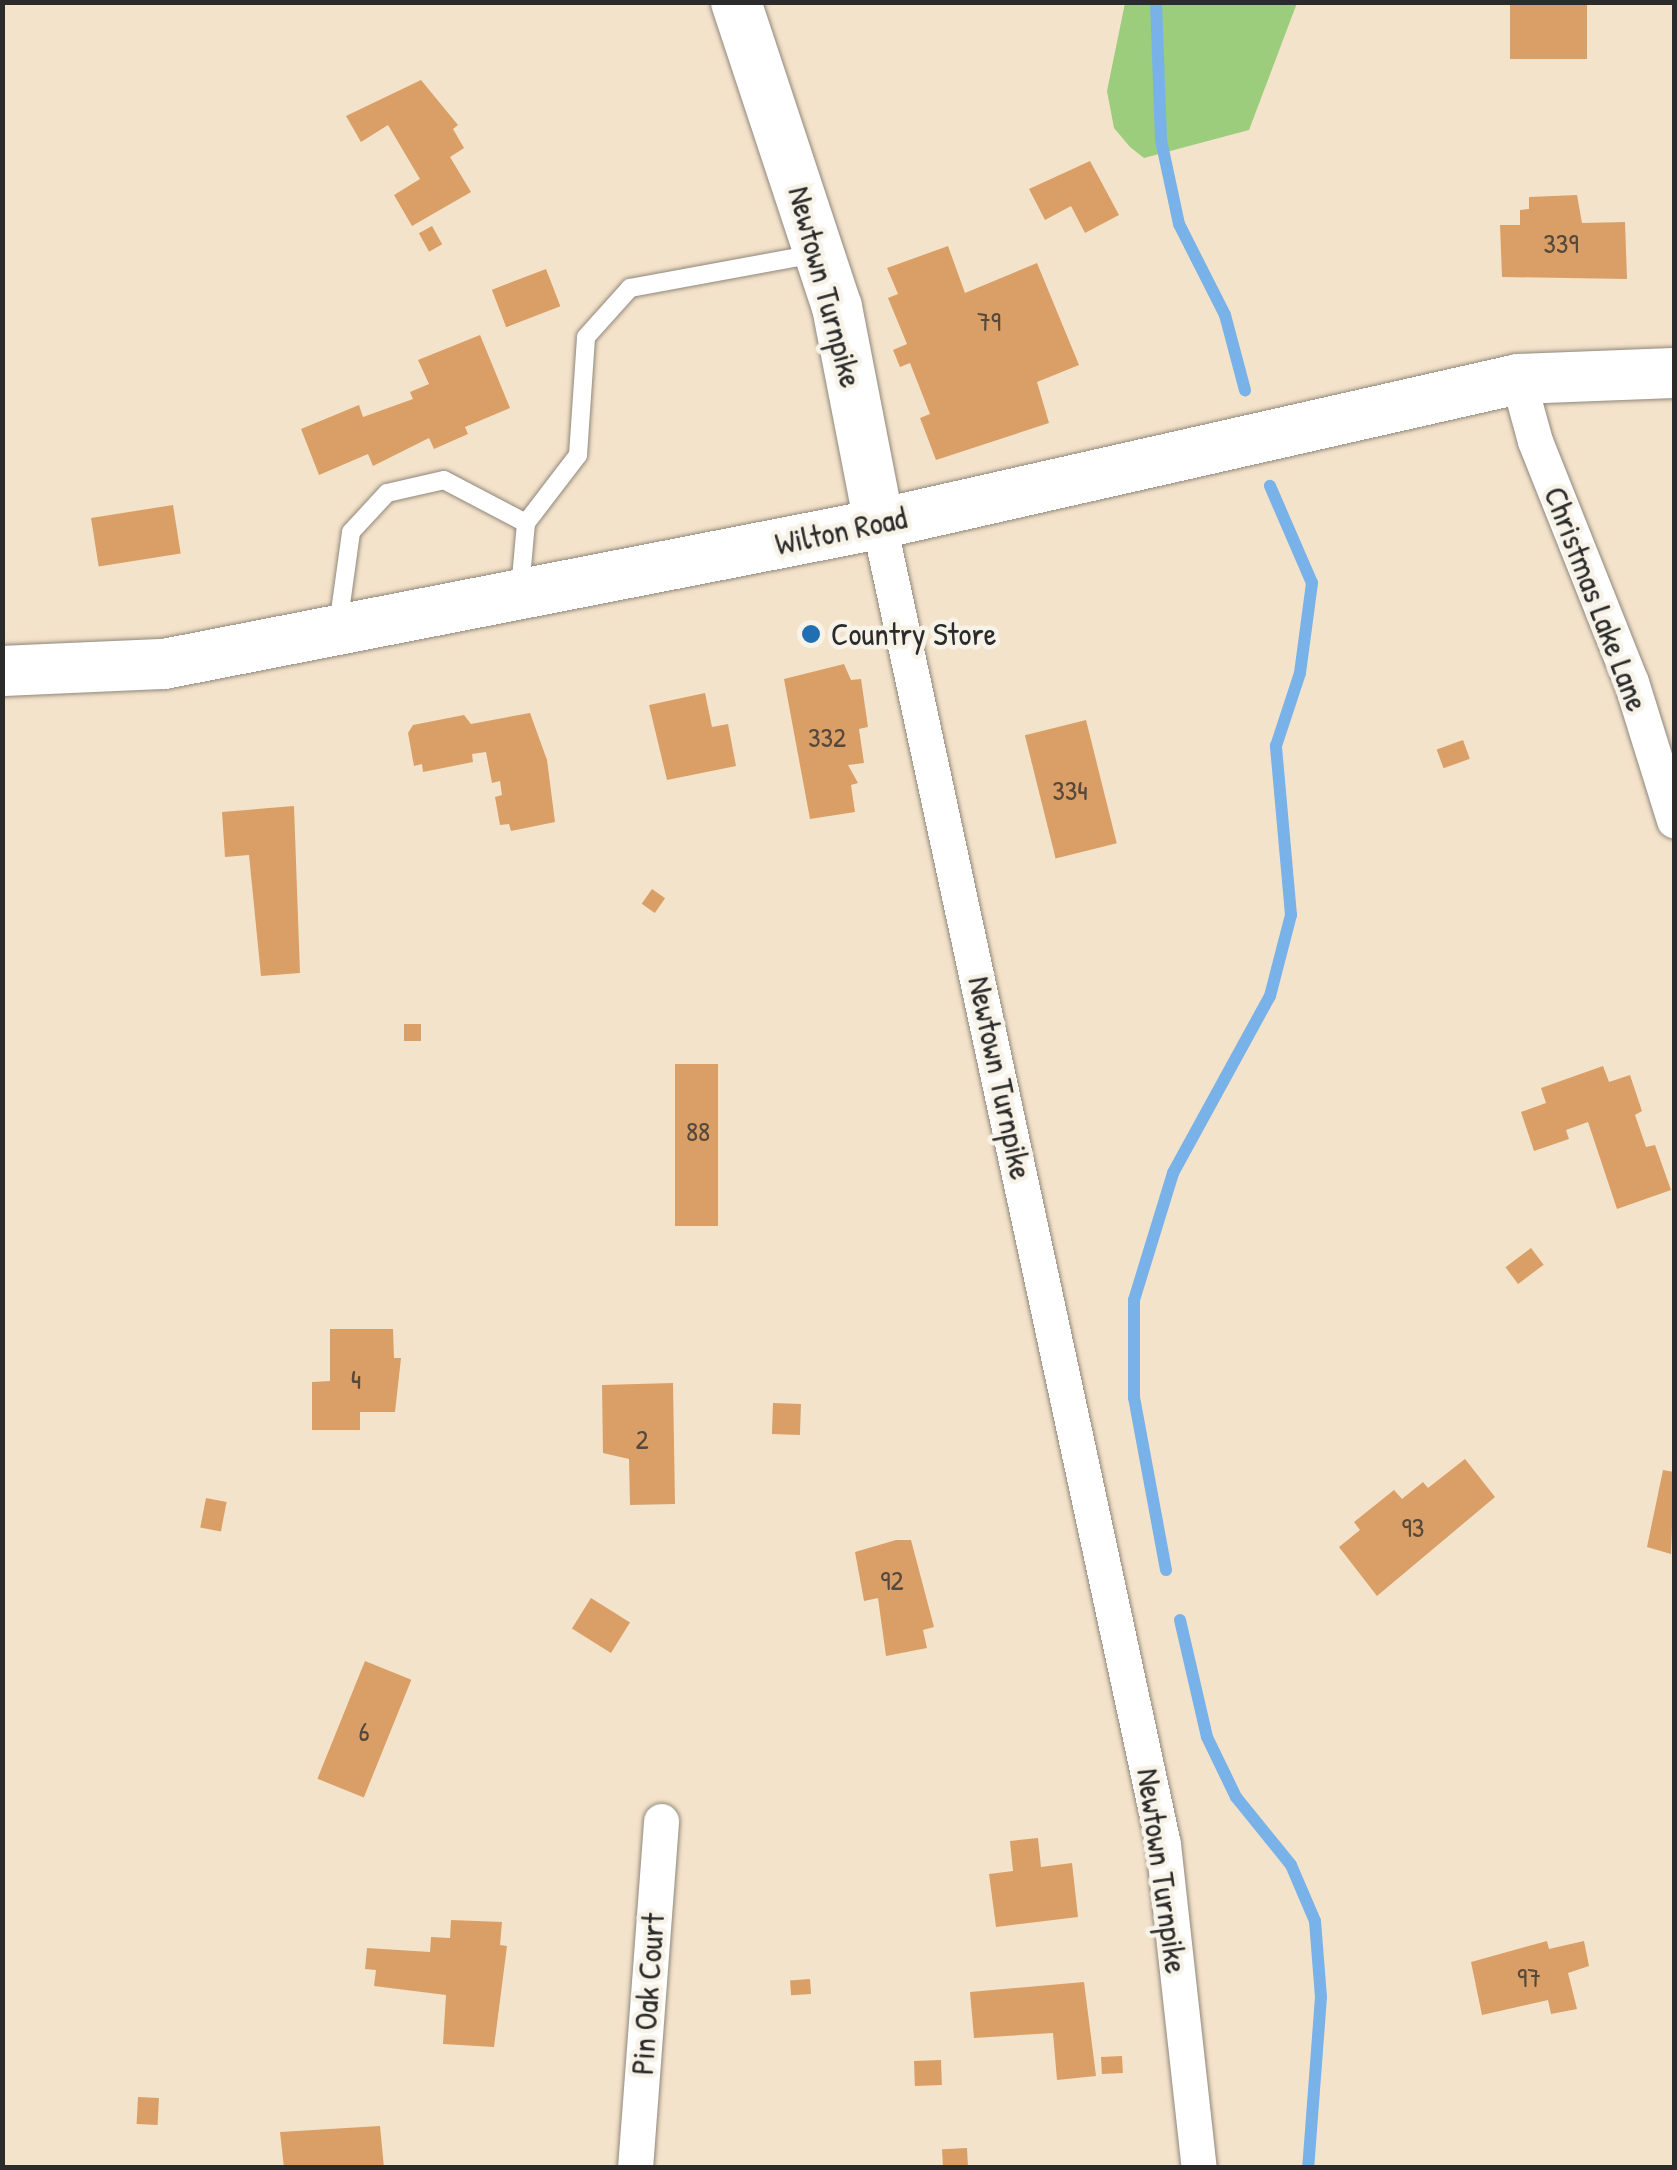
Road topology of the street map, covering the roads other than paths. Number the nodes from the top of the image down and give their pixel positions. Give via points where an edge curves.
1 (736, 2) edge
2 (820, 253) junction
3 (1674, 372) edge
4 (1518, 379) junction
5 (526, 523) junction
6 (879, 524) junction
7 (520, 597) junction
8 (338, 633) junction
9 (2, 671) edge
10 (1674, 820) edge
11 (661, 1821) dead end
12 (635, 2168) edge
13 (1199, 2168) edge

1 - 2 main road, Newtown Turnpike
2 - 5 lane via 630,288 586,337 578,456
2 - 6 main road, Newtown Turnpike
3 - 4 main road, Wilton Road
4 - 6 main road, Wilton Road
4 - 10 street, Christmas Lake Lane via 1535,441 1631,682
5 - 7 lane
5 - 8 lane via 444,480 386,494 351,532 339,586
6 - 7 main road, Wilton Road
6 - 13 street, Newtown Turnpike via 1159,1826
7 - 8 main road, Wilton Road
8 - 9 main road, Wilton Road via 164,664
11 - 12 street, Pin Oak Court

